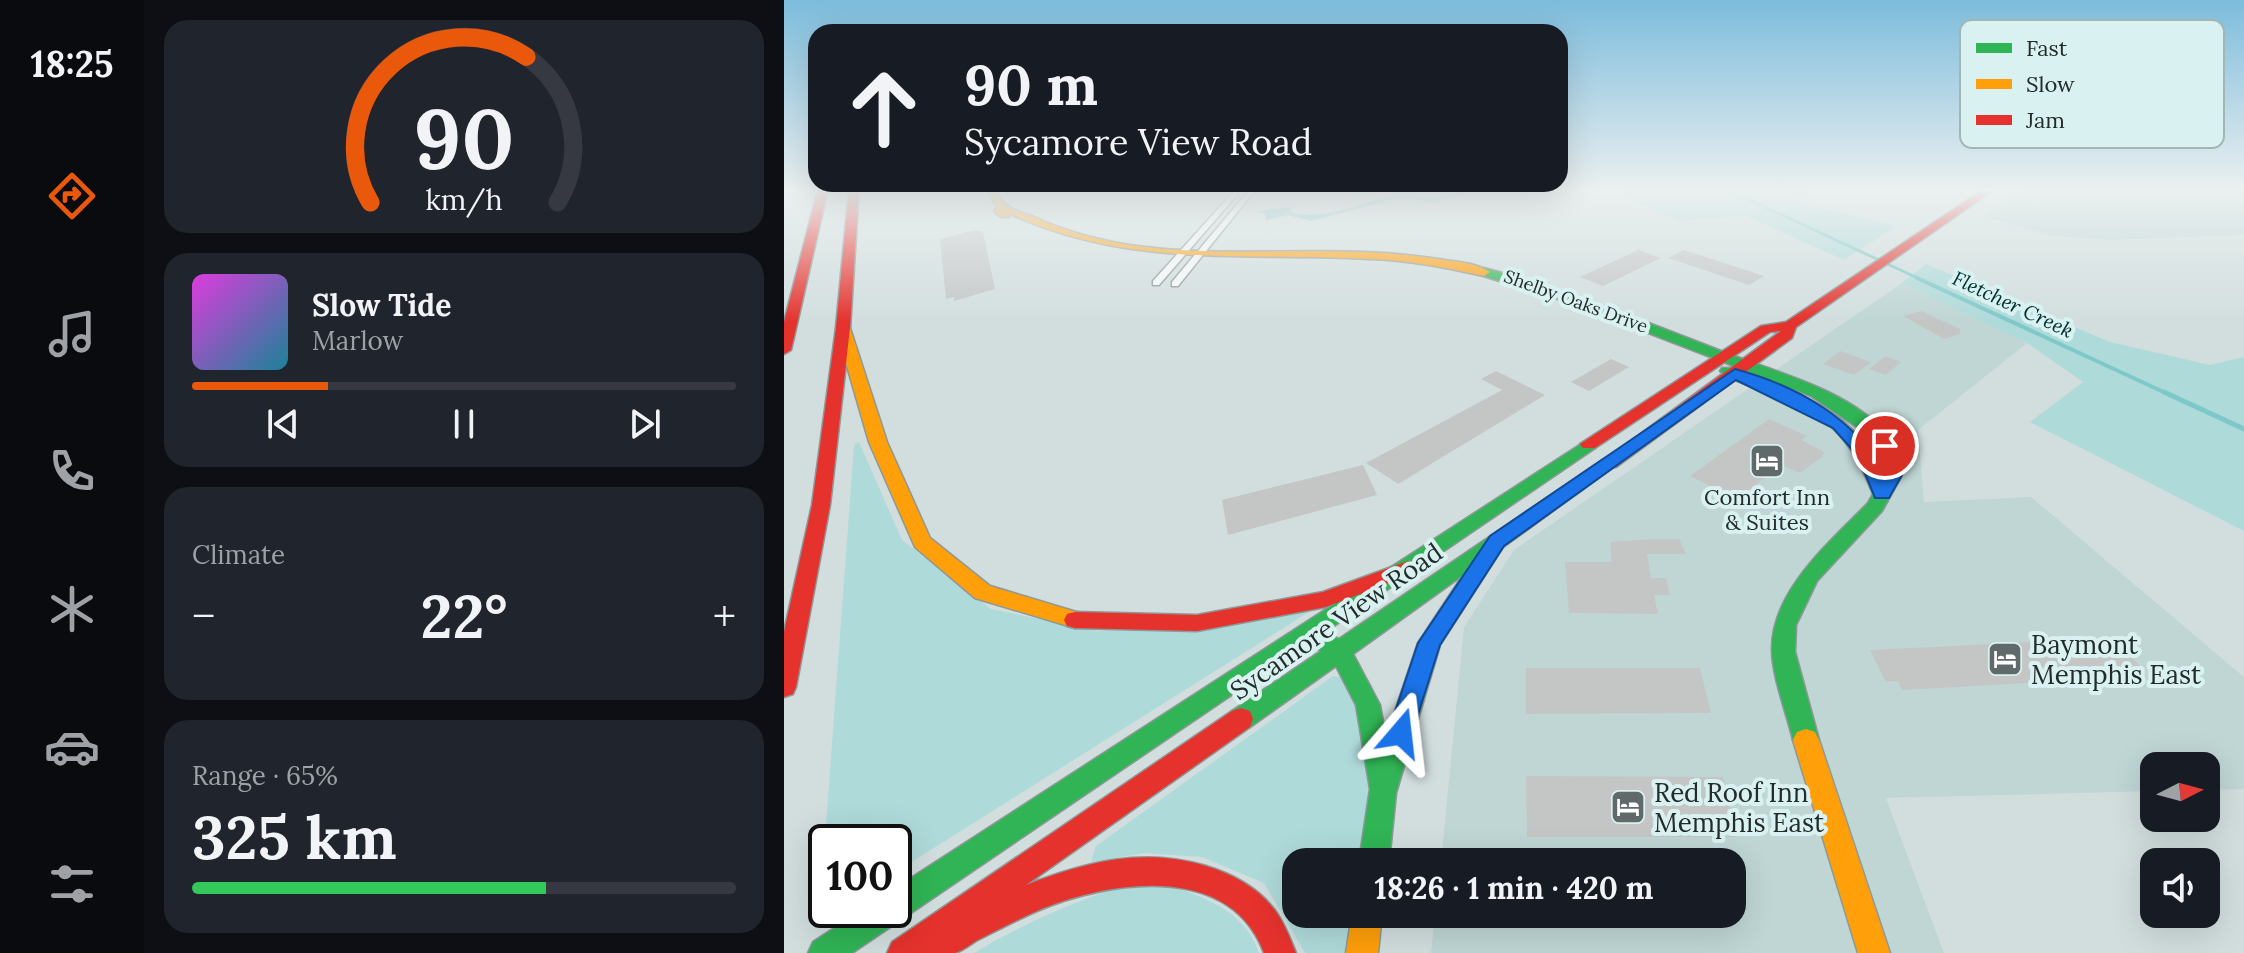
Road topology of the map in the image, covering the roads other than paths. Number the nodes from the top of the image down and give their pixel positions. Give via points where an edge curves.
1 (812, 233) edge
2 (850, 233) edge
3 (1040, 233) edge
4 (1205, 233) edge
5 (1210, 233) edge
6 (1924, 233) edge
7 (809, 244) junction
8 (1188, 256) junction
9 (1156, 283) dead end
10 (1175, 284) dead end
11 (784, 290) edge
12 (1790, 325) junction
13 (843, 328) junction
14 (784, 350) edge
15 (1718, 360) junction
16 (1740, 369) junction
17 (1497, 541) junction
18 (1408, 568) junction
19 (1308, 633) junction
20 (1339, 650) junction
21 (784, 687) edge
22 (1382, 793) junction
23 (1376, 848) edge
24 (912, 896) edge
25 (863, 928) edge
26 (1365, 928) edge
27 (824, 953) edge
28 (903, 953) edge
29 (923, 953) edge
30 (1280, 953) edge
31 (1362, 953) edge
32 (1874, 953) edge

1 - 7 main road
2 - 13 main road
3 - 8 main road, Shelby Oaks Drive via 1095,251
4 - 8 street
5 - 8 street
6 - 12 main road, Sycamore View Road
7 - 11 main road
7 - 14 main road
8 - 9 street
8 - 10 street
8 - 15 main road, Shelby Oaks Drive via 1376,262 1451,272 1566,303
12 - 15 main road, Sycamore View Road via 1766,329
12 - 16 main road, Sycamore View Road via 1787,335
13 - 18 main road via 878,442 922,542 983,592 1077,620 1197,623 1326,599
13 - 21 main road via 821,505
15 - 16 main road, Shelby Oaks Drive
15 - 18 main road, Sycamore View Road
16 - 17 main road, Sycamore View Road
16 - 32 main road, Shelby Oaks Drive via 1839,424 1866,455 1882,493 1846,542 1809,577 1785,625 1783,652 1793,701
17 - 20 main road, Sycamore View Road
17 - 22 main road via 1429,643
18 - 19 main road, Sycamore View Road
19 - 20 main road
19 - 24 main road, Sycamore View Road
20 - 22 main road via 1368,705
20 - 28 main road, Sycamore View Road
22 - 23 main road
25 - 27 main road, Sycamore View Road
26 - 31 main road
29 - 30 main road via 1007,909 1098,875 1169,869 1218,882 1252,903

